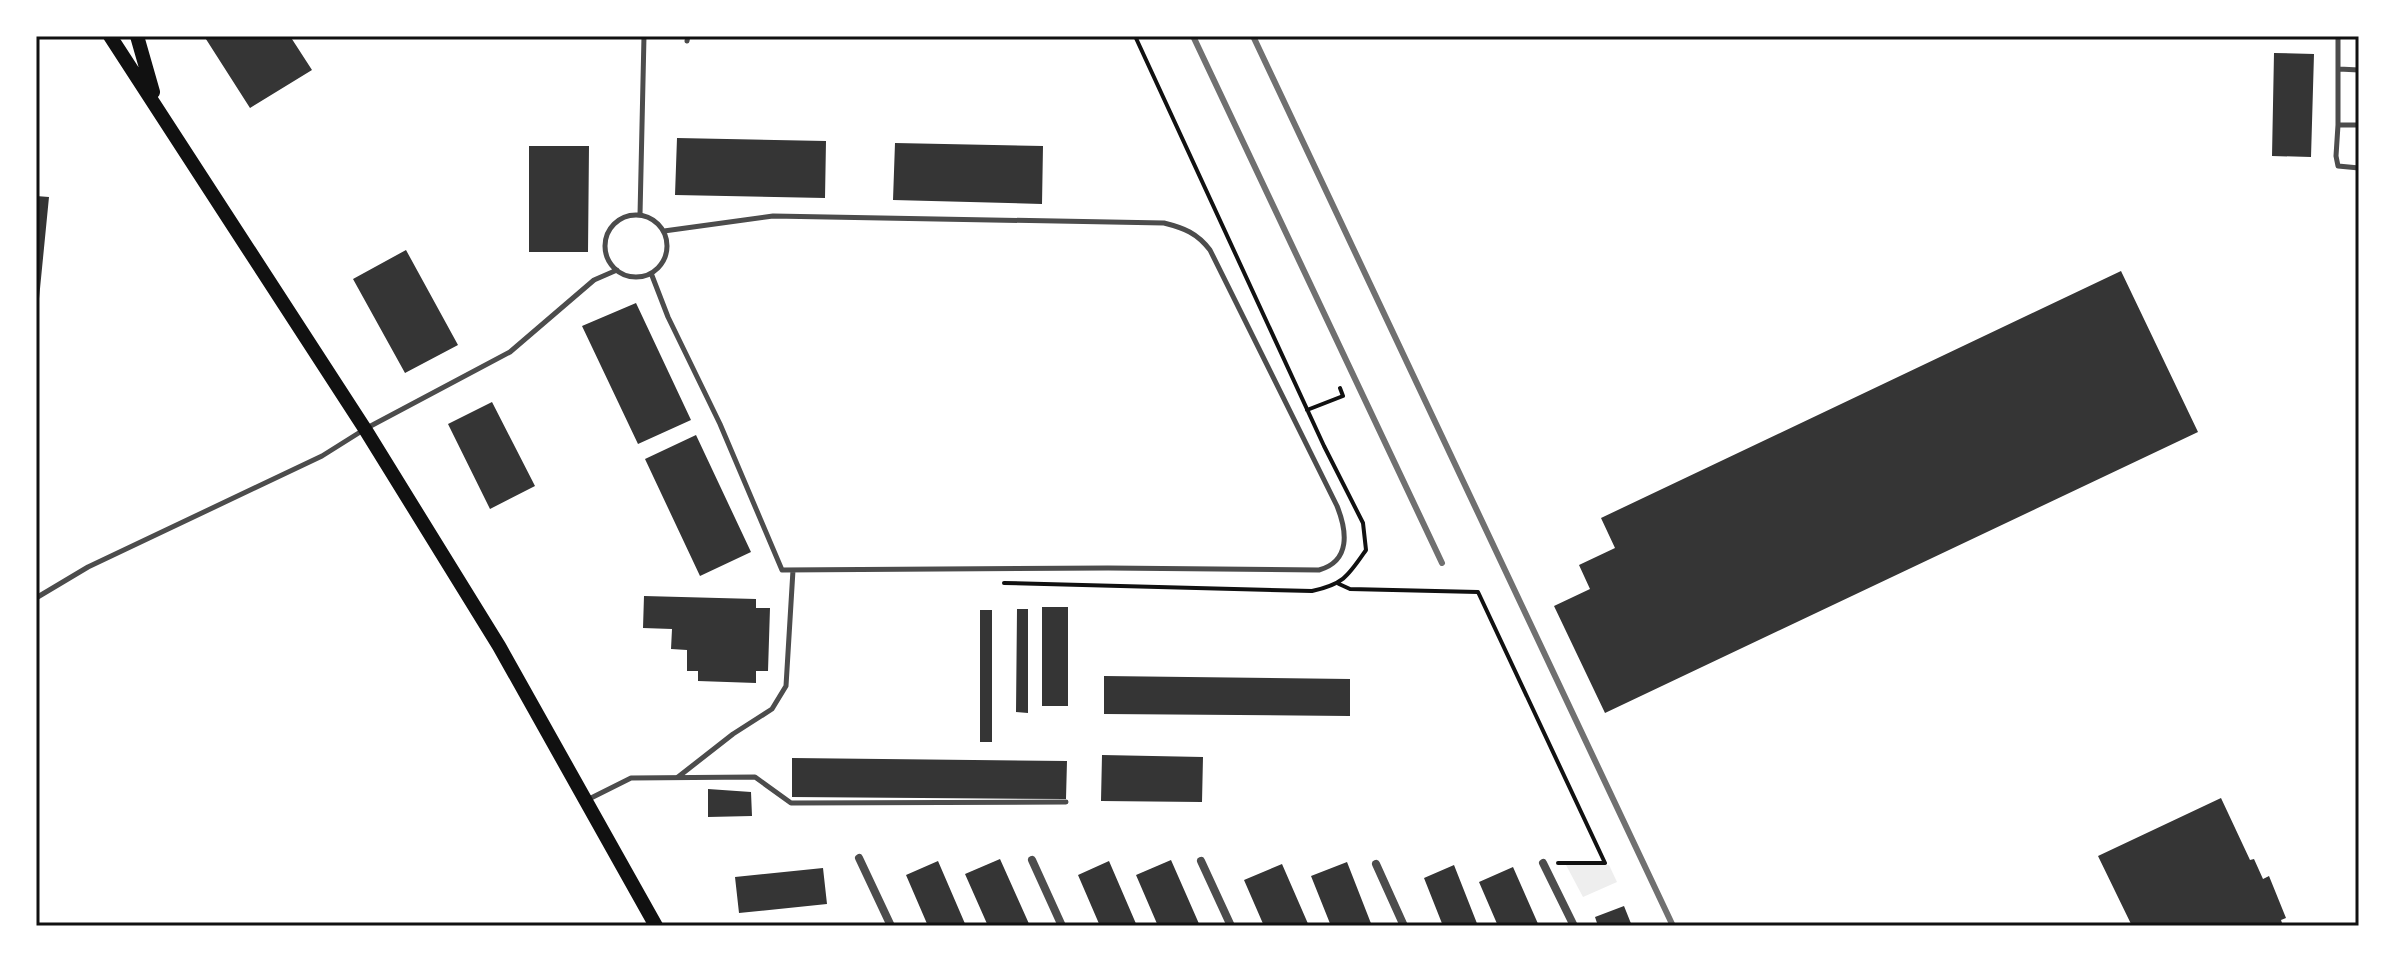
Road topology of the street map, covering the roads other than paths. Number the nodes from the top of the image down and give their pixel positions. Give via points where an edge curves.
1 (110, 36) edge
2 (137, 36) edge
3 (644, 36) edge
4 (2338, 36) edge
5 (2339, 69) junction
6 (2359, 70) edge
7 (158, 108) junction
8 (2338, 125) junction
9 (2359, 125) edge
10 (2359, 168) edge
11 (640, 215) junction
12 (664, 231) junction
13 (617, 270) junction
14 (651, 273) junction
15 (365, 429) junction
16 (793, 570) junction
17 (36, 598) edge
18 (678, 777) junction
19 (587, 800) junction
20 (1066, 802) dead end
21 (859, 858) dead end
22 (1032, 860) dead end
23 (1201, 861) dead end
24 (1543, 863) road end
25 (1376, 864) dead end
26 (656, 926) edge
27 (891, 926) edge
28 (1062, 926) edge
29 (1231, 926) edge
30 (1404, 926) edge
31 (1574, 926) edge

1 - 7 main road
2 - 7 main road
3 - 11 lane
4 - 5 lane
5 - 6 lane
5 - 8 lane
7 - 15 main road
8 - 9 lane
8 - 10 lane via 2338,166
11 - 12 lane
11 - 13 lane via 618,221 606,239
12 - 14 lane via 666,255
12 - 16 lane via 773,216 1164,223 1186,229 1210,250 1345,530 1340,557 1319,570
13 - 14 lane via 640,277
13 - 15 lane via 594,280 510,352
14 - 16 lane via 782,570
15 - 17 lane via 322,456 88,567
15 - 19 main road
16 - 18 lane via 786,686 772,709
18 - 19 lane via 631,778
18 - 20 lane via 755,777 791,803
19 - 26 main road
21 - 27 street
22 - 28 street
23 - 29 street
24 - 31 street
25 - 30 street

